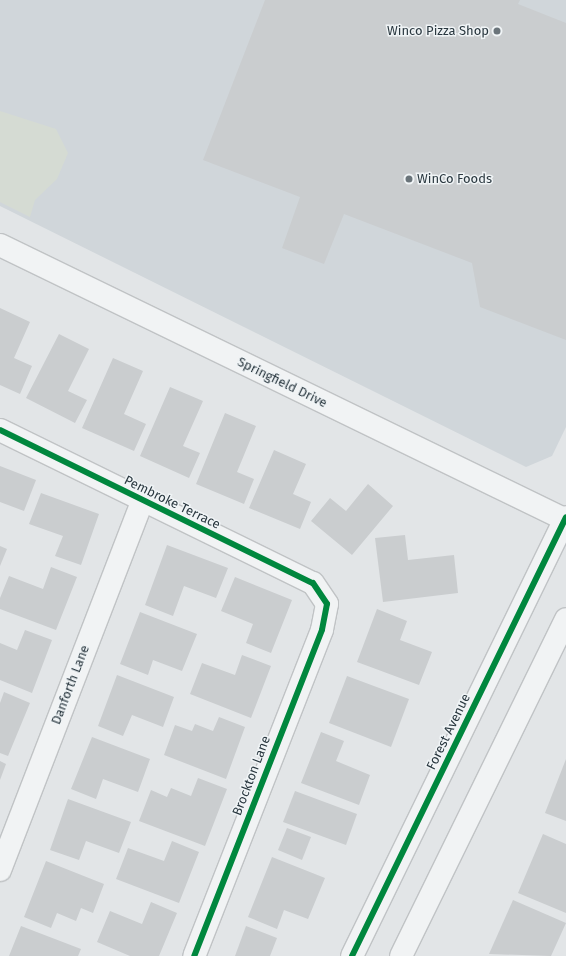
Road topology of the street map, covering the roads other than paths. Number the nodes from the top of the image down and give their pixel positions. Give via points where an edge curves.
1 (0, 245) edge
2 (0, 430) edge
3 (143, 500) junction
4 (566, 520) edge
5 (327, 604) joint
6 (566, 619) edge
7 (0, 870) edge
8 (194, 956) edge
9 (352, 956) edge
10 (401, 956) edge

1 - 4 street, Springfield Drive
2 - 3 street, Pembroke Terrace
3 - 5 street, Pembroke Terrace via 313,583
3 - 7 street, Danforth Lane
4 - 9 street, Forest Avenue
5 - 8 street, Brockton Lane via 322,630
6 - 10 street

